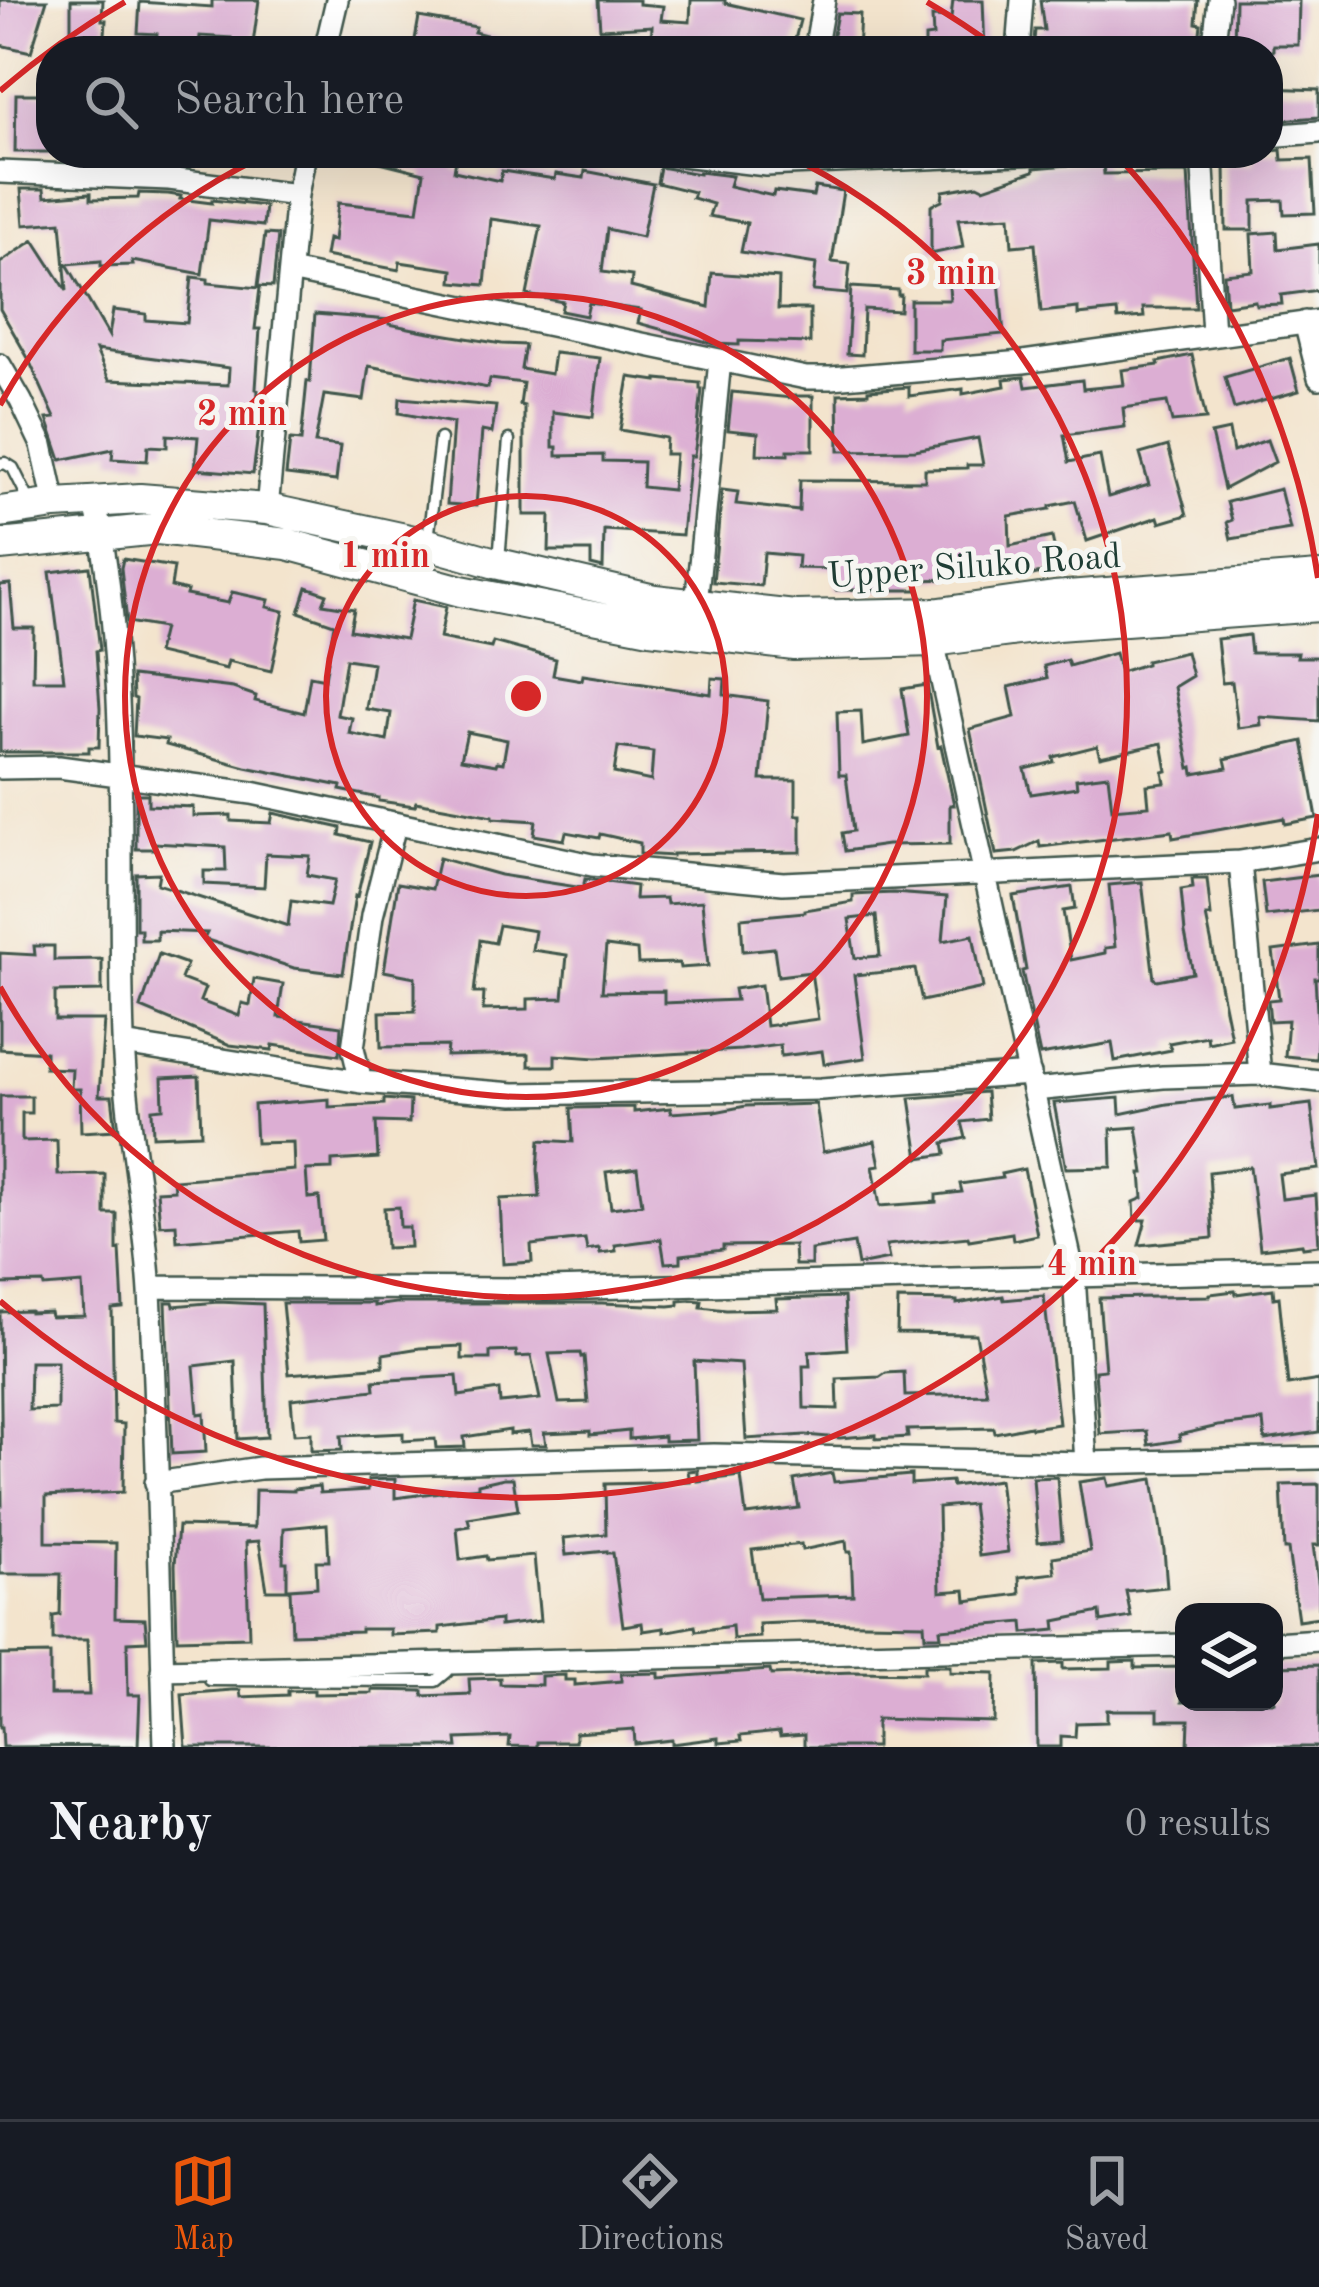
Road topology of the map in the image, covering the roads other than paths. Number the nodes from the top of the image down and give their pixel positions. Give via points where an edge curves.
1 (337, 0) edge
2 (824, 0) edge
3 (1022, 0) edge
4 (1219, 0) edge
5 (329, 36) edge
6 (817, 36) edge
7 (1019, 36) edge
8 (1215, 36) edge
9 (1319, 132) edge
10 (1283, 135) edge
11 (302, 168) edge
12 (1203, 168) edge
13 (0, 172) edge
14 (297, 195) junction
15 (290, 271) junction
16 (1312, 321) edge
17 (1213, 334) junction
18 (720, 360) junction
19 (0, 365) edge
20 (1319, 378) edge
21 (440, 440) dead end
22 (508, 440) dead end
23 (0, 464) edge
24 (95, 502) junction
25 (44, 506) junction
26 (267, 509) junction
27 (0, 511) edge
28 (102, 533) junction
29 (0, 544) edge
30 (428, 544) junction
31 (499, 564) junction
32 (1319, 578) edge
33 (696, 605) junction
34 (1319, 606) edge
35 (933, 641) junction
36 (0, 768) edge
37 (119, 775) junction
38 (395, 825) junction
39 (1319, 849) edge
40 (1240, 862) junction
41 (986, 875) junction
42 (123, 1045) junction
43 (1260, 1074) junction
44 (1319, 1081) edge
45 (361, 1082) junction
46 (1032, 1082) junction
47 (1319, 1270) edge
48 (1073, 1275) junction
49 (150, 1287) junction
50 (1319, 1458) edge
51 (1086, 1463) junction
52 (156, 1483) junction
53 (1319, 1640) edge
54 (1283, 1642) edge
55 (1175, 1645) edge
56 (162, 1670) junction
57 (305, 1674) junction
58 (209, 1680) dead end
59 (165, 1747) edge

1 - 5 street
2 - 6 street
3 - 7 street
4 - 8 street
9 - 10 street
11 - 14 street
12 - 17 street
13 - 14 street via 169,179
14 - 15 street
15 - 18 street
15 - 26 street
16 - 17 street
16 - 20 street
17 - 18 street via 1023,362 831,378
18 - 33 street
19 - 25 street via 42,445
21 - 30 lane
22 - 31 lane
23 - 25 lane via 13,468
24 - 25 main road, Upper Siluko Road
24 - 26 main road, Upper Siluko Road
24 - 28 street
25 - 27 main road, Upper Siluko Road
26 - 30 main road, Upper Siluko Road
28 - 29 main road, Upper Siluko Road
28 - 35 main road, Upper Siluko Road via 158,529 287,544 461,591 650,628 794,645
28 - 37 street
30 - 31 main road, Upper Siluko Road
31 - 33 main road, Upper Siluko Road
32 - 33 main road, Upper Siluko Road via 940,613 795,616
34 - 35 main road, Upper Siluko Road
35 - 41 street
36 - 37 street
37 - 38 street
37 - 42 street
38 - 41 street via 592,865 783,883
38 - 45 street via 353,1048
39 - 40 street
40 - 41 street
40 - 43 street
41 - 46 street
42 - 45 street
42 - 49 street
43 - 44 street
43 - 46 street
45 - 46 street via 514,1094
46 - 48 street
47 - 48 street
48 - 49 street via 547,1288
48 - 51 street
49 - 52 street
50 - 51 street
51 - 52 street via 715,1455 260,1468
52 - 56 street
53 - 54 street
55 - 57 street via 451,1663
56 - 57 street
56 - 59 street
57 - 58 lane

